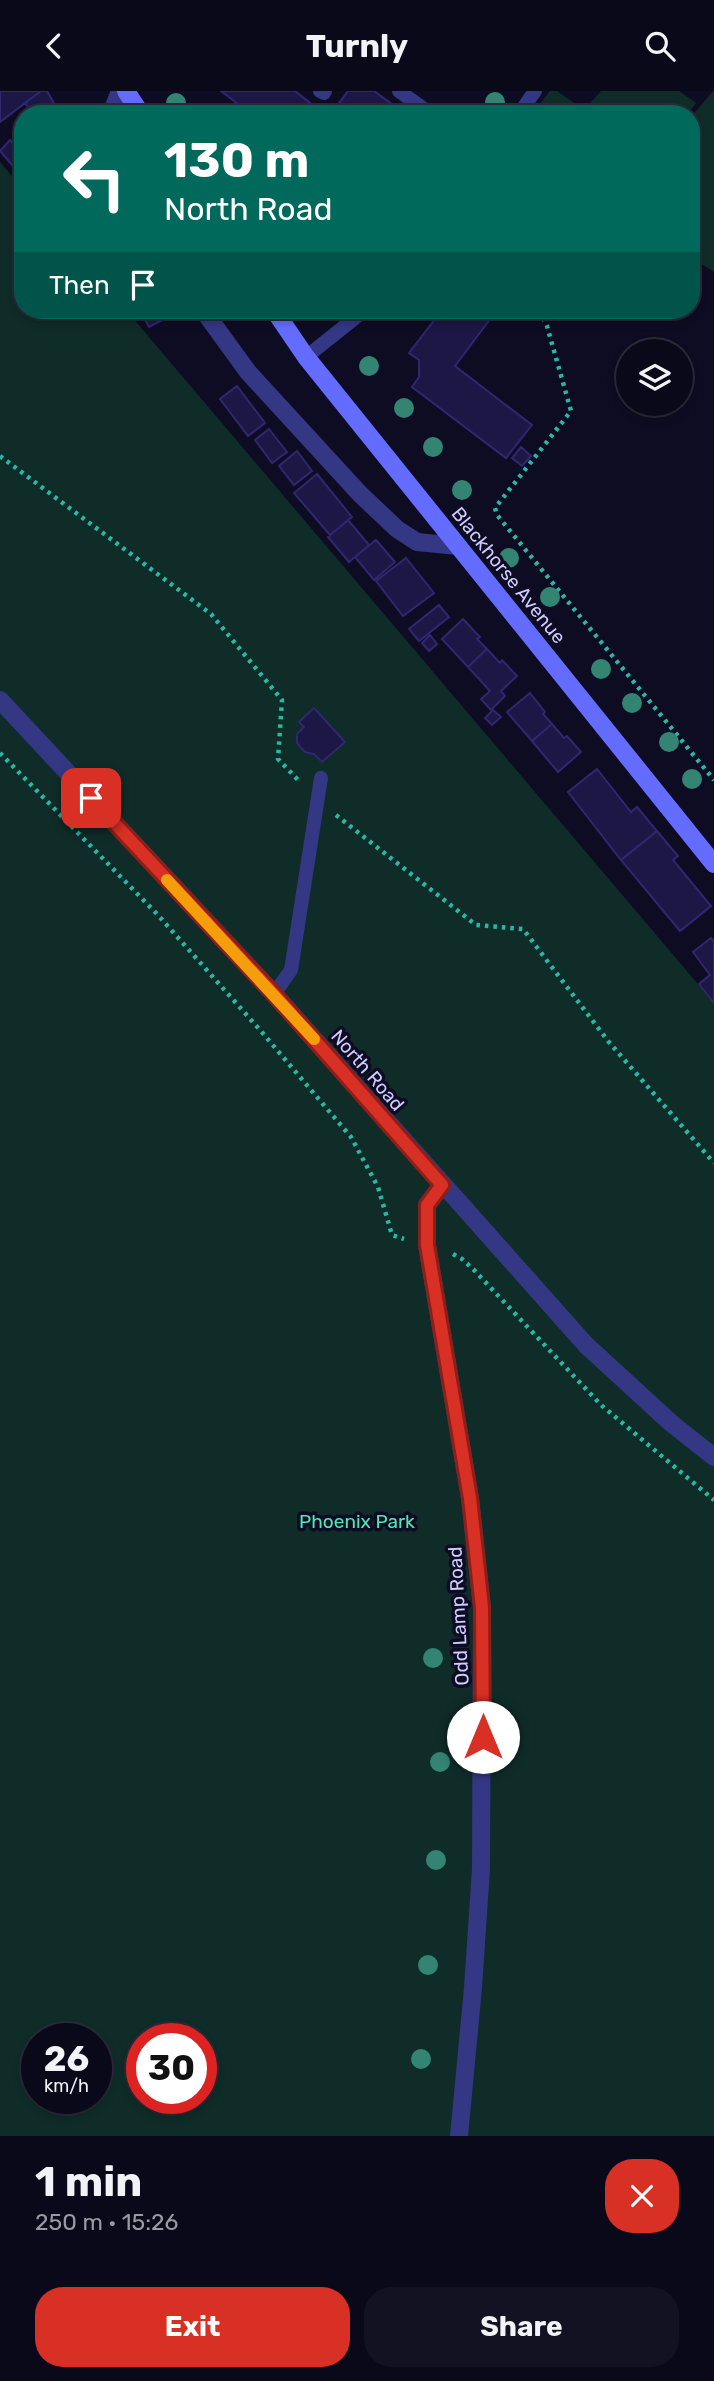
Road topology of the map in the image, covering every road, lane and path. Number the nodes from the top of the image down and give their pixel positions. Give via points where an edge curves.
1 (399, 91) edge
2 (418, 105) edge
3 (210, 319) edge
4 (280, 319) edge
5 (354, 319) edge
6 (543, 319) edge
7 (306, 358) junction
8 (0, 456) edge
9 (458, 546) junction
10 (0, 700) edge
11 (0, 753) edge
12 (321, 778) dead end
13 (714, 780) edge
14 (317, 800) junction
15 (714, 864) edge
16 (274, 994) junction
17 (714, 1163) edge
18 (442, 1185) junction
19 (410, 1241) dead end
20 (448, 1252) dead end
21 (714, 1457) edge
22 (714, 1500) edge
23 (459, 2136) edge

1 - 2 lane
3 - 9 street via 248,372 397,529 417,541
4 - 7 main road, Blackhorse Avenue
5 - 7 lane
6 - 13 path via 571,411 495,508 497,515
7 - 9 main road, Blackhorse Avenue
8 - 14 path via 211,614 282,700 278,759
9 - 15 main road, Blackhorse Avenue
10 - 16 street, North Road
11 - 19 path via 157,914 351,1137 378,1187 393,1235
12 - 14 lane
14 - 16 lane via 291,970
14 - 17 path via 476,925 523,929 608,1041
16 - 18 street, North Road
18 - 21 street, North Road via 586,1345
18 - 23 street, Odd Lamp Road via 427,1205 427,1245 470,1498 482,1607 481,1869
20 - 22 path via 474,1269 601,1405

